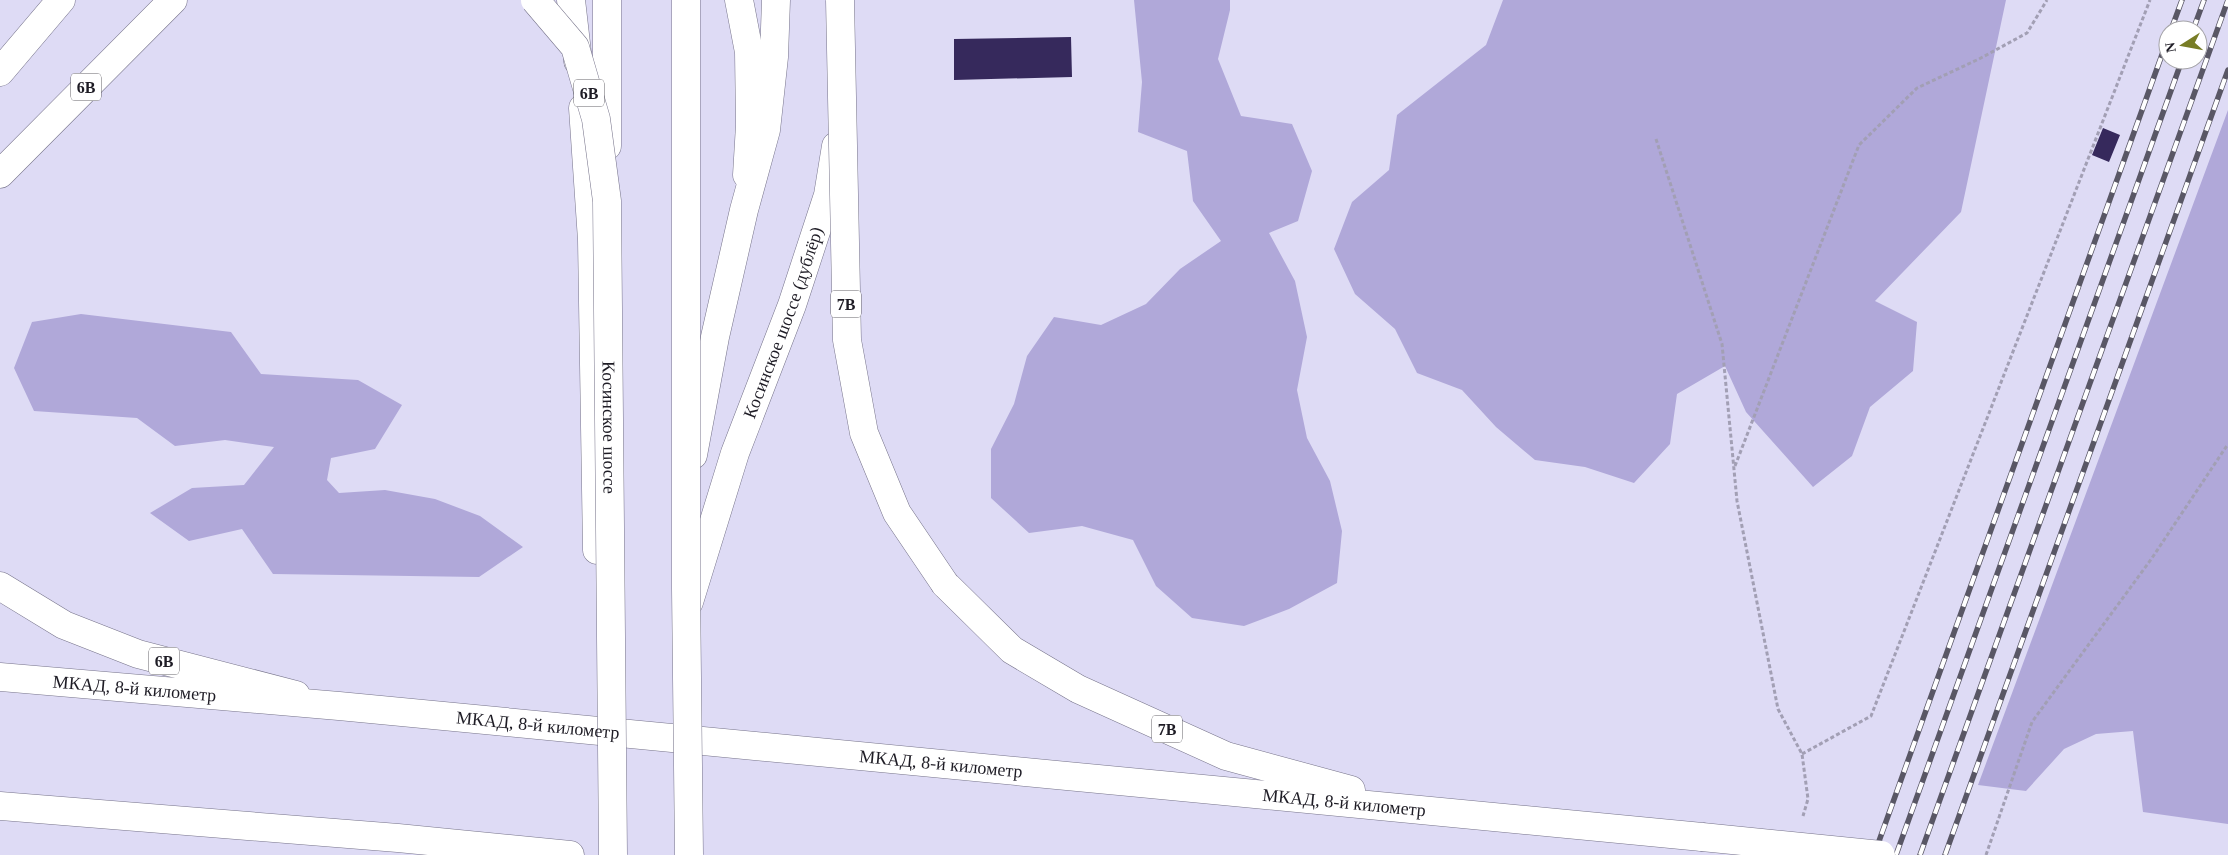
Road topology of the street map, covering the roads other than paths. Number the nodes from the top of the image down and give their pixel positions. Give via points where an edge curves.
1 (61, 0) edge
2 (173, 0) edge
3 (535, 0) edge
4 (571, 0) edge
5 (607, 0) edge
6 (686, 0) edge
7 (739, 0) edge
8 (776, 0) edge
9 (840, 0) edge
10 (848, 0) edge
11 (0, 72) edge
12 (0, 174) edge
13 (607, 201) junction
14 (744, 210) junction
15 (0, 586) edge
16 (598, 628) dead end
17 (0, 678) edge
18 (338, 706) junction
19 (0, 806) edge
20 (1422, 810) junction
21 (570, 855) edge
22 (613, 855) edge
23 (690, 855) edge
24 (1881, 855) edge

1 - 11 main road
2 - 12 main road, 6B
3 - 13 main road, 6B, bridge via 575,47 596,119
4 - 16 main road via 592,240
5 - 13 main road, Косинское шоссе, bridge
6 - 23 main road, bridge via 686,589
7 - 14 main road via 750,52 750,125
8 - 14 main road via 766,130
9 - 20 main road, 7B, bridge via 847,340 864,433 897,513 945,584 1012,650 1078,689 1226,756
10 - 14 main road, Косинское шоссе (дублёр) via 842,104 828,195 792,305 735,453 678,636 679,560 688,481 715,337
13 - 22 main road, Косинское шоссе, bridge
15 - 18 main road, 6B via 64,625 138,654
17 - 18 main road, МКАД, 8-й километр
18 - 20 main road, МКАД, 8-й километр
19 - 21 main road
20 - 24 main road, МКАД, 8-й километр, bridge

